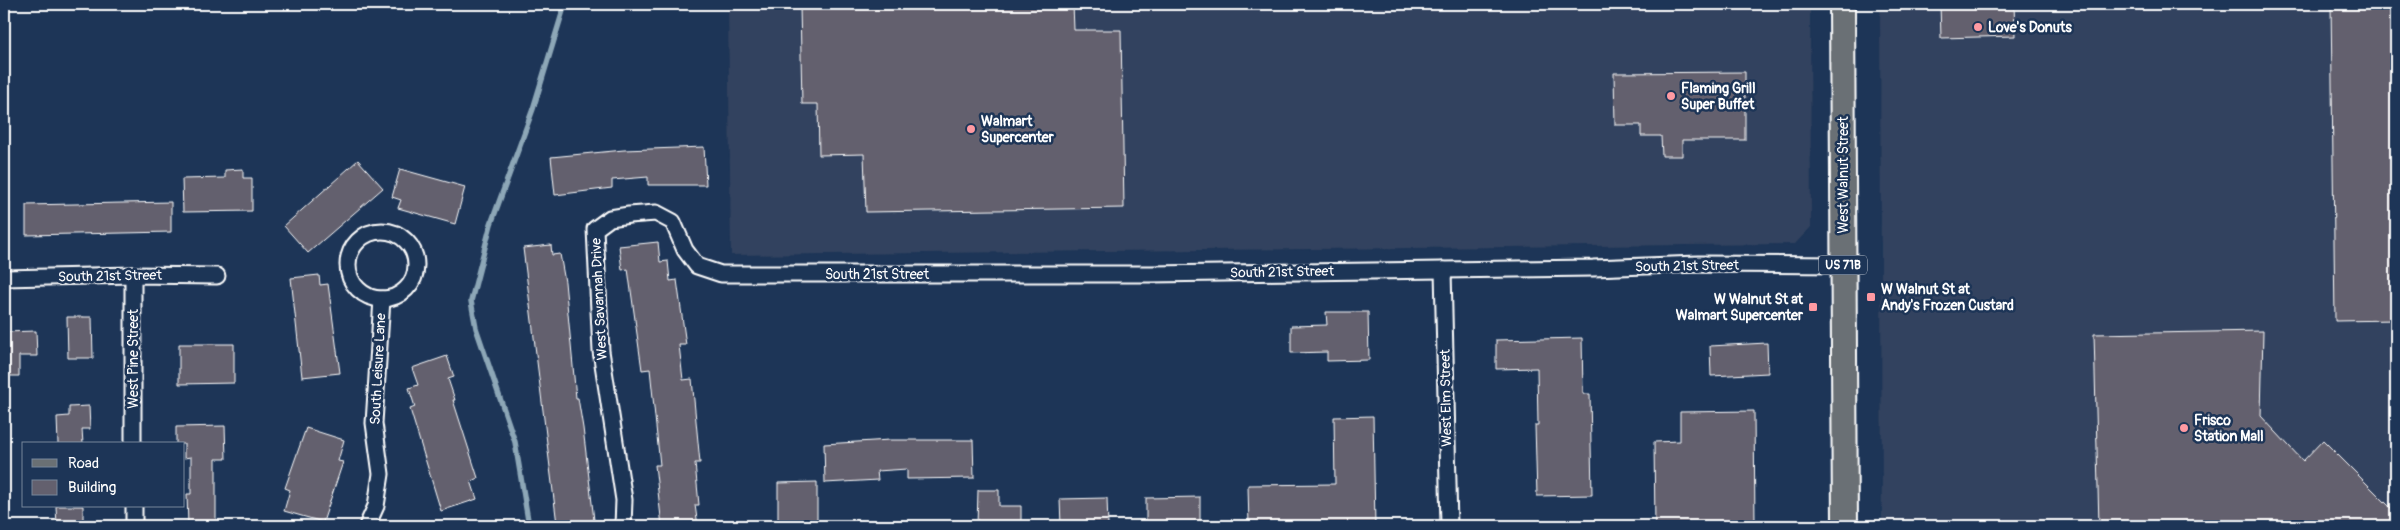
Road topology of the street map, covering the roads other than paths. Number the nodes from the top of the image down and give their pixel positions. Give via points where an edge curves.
1 (1842, 4) edge
2 (1843, 265) junction
3 (1443, 270) junction
4 (721, 274) joint
5 (133, 275) junction
6 (217, 276) dead end
7 (4, 278) edge
8 (382, 299) junction
9 (134, 442) edge
10 (134, 508) edge
11 (134, 526) edge
12 (367, 526) edge
13 (622, 526) edge
14 (1449, 526) edge
15 (1845, 526) edge

1 - 2 main road, West Walnut Street / US 71B
2 - 3 street, South 21st Street via 1698,264
2 - 15 main road, West Walnut Street / US 71B
3 - 4 street, South 21st Street
3 - 14 street, West Elm Street
4 - 13 street, West Savannah Drive via 697,266 685,250 673,222 656,213 610,218 595,229 601,350 624,500
5 - 6 street, South 21st Street
5 - 7 street, South 21st Street
5 - 9 street, West Pine Street
8 - 8 street via 402,293 415,276 417,266 415,255 404,238 383,230 361,238 353,247 349,264 352,281 360,291
8 - 12 street, South Leisure Lane via 374,423 381,474 376,506
10 - 11 street

